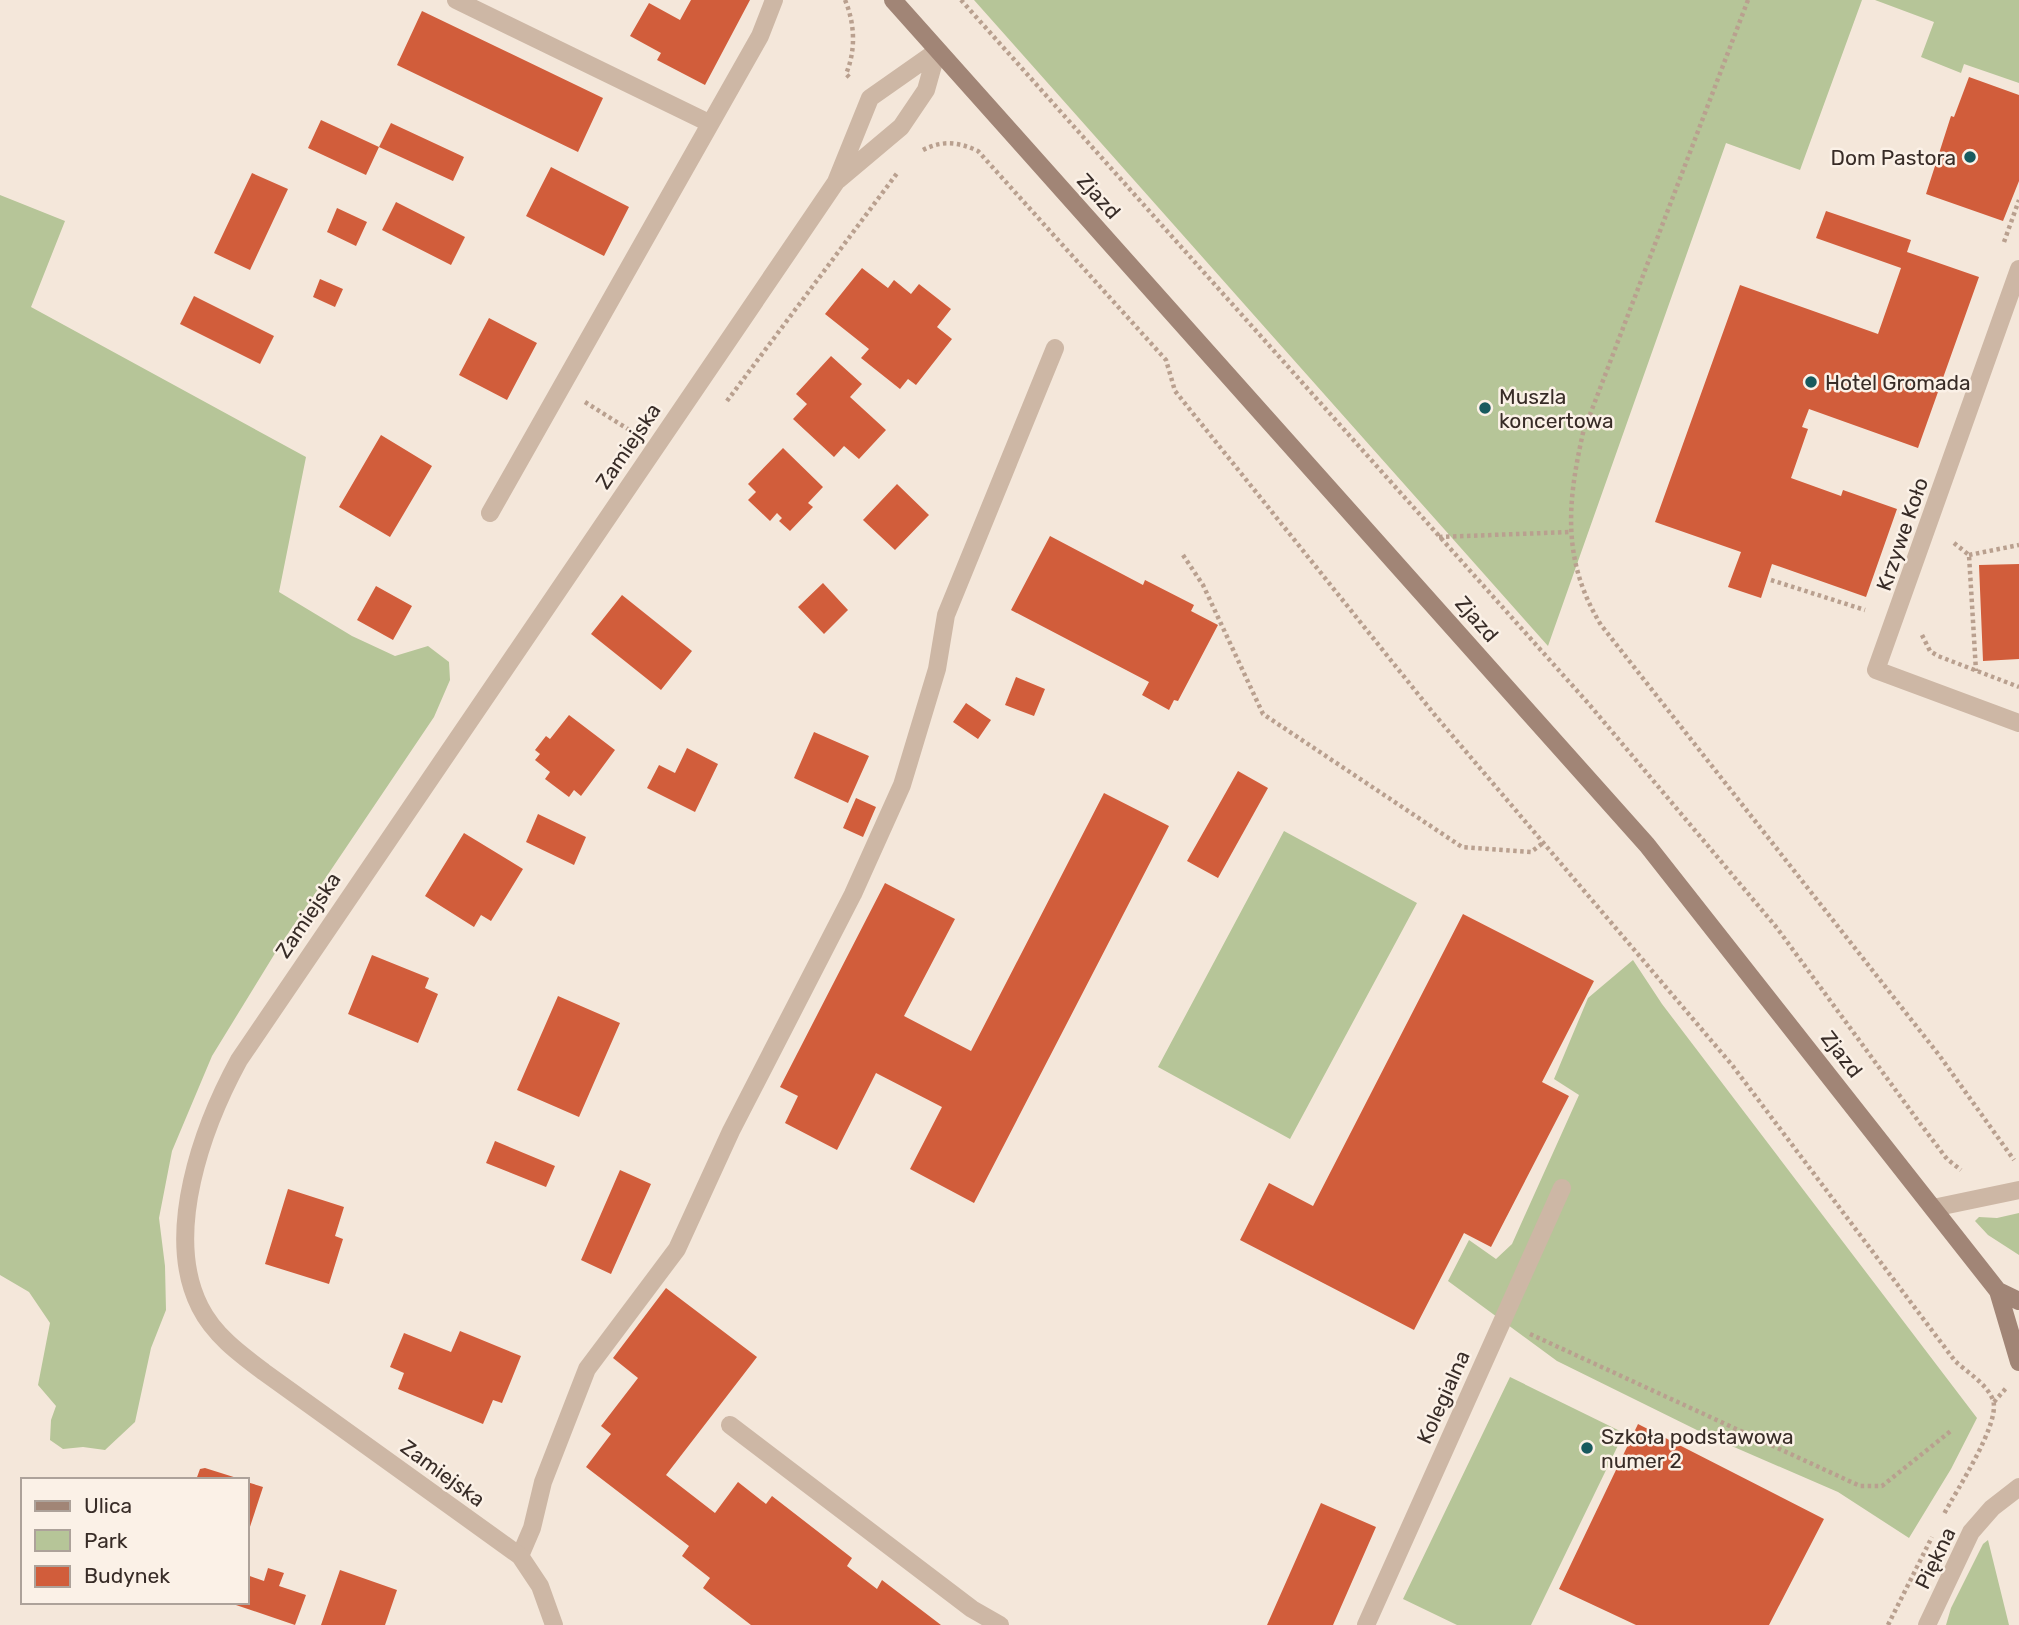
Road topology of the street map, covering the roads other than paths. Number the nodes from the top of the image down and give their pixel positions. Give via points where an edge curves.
1 (456, 0) edge
2 (774, 0) edge
3 (893, 0) edge
4 (937, 51) junction
5 (709, 123) junction
6 (835, 182) junction
7 (2019, 269) edge
8 (1055, 348) dead end
9 (490, 513) dead end
10 (2019, 723) edge
11 (1562, 1188) dead end
12 (2019, 1190) edge
13 (1933, 1208) junction
14 (1998, 1291) junction
15 (2019, 1301) edge
16 (2019, 1362) edge
17 (730, 1425) dead end
18 (2019, 1487) edge
19 (520, 1556) junction
20 (554, 1625) edge
21 (1000, 1625) edge
22 (1366, 1625) edge
23 (1927, 1625) edge

1 - 5 street
2 - 5 street via 760,36
3 - 4 main road, Zjazd
4 - 6 street, Zamiejska via 926,90 901,127
4 - 6 street, Zamiejska via 870,98
4 - 13 main road, Zjazd via 1647,845
5 - 9 street
6 - 19 street, Zamiejska via 239,1060 203,1143 187,1206 190,1278 200,1307 233,1349
7 - 10 street, Krzywe Koło via 1876,670
8 - 19 street via 946,615 937,669 902,785 853,894 730,1131 677,1249 587,1368
11 - 22 street, Kolegialna
12 - 13 street
13 - 14 main road, Zjazd
14 - 15 main road, Zjazd
14 - 16 main road, Zjazd
17 - 21 street via 972,1609
18 - 23 street, Piękna via 1971,1532
19 - 20 street, Zamiejska via 540,1586

